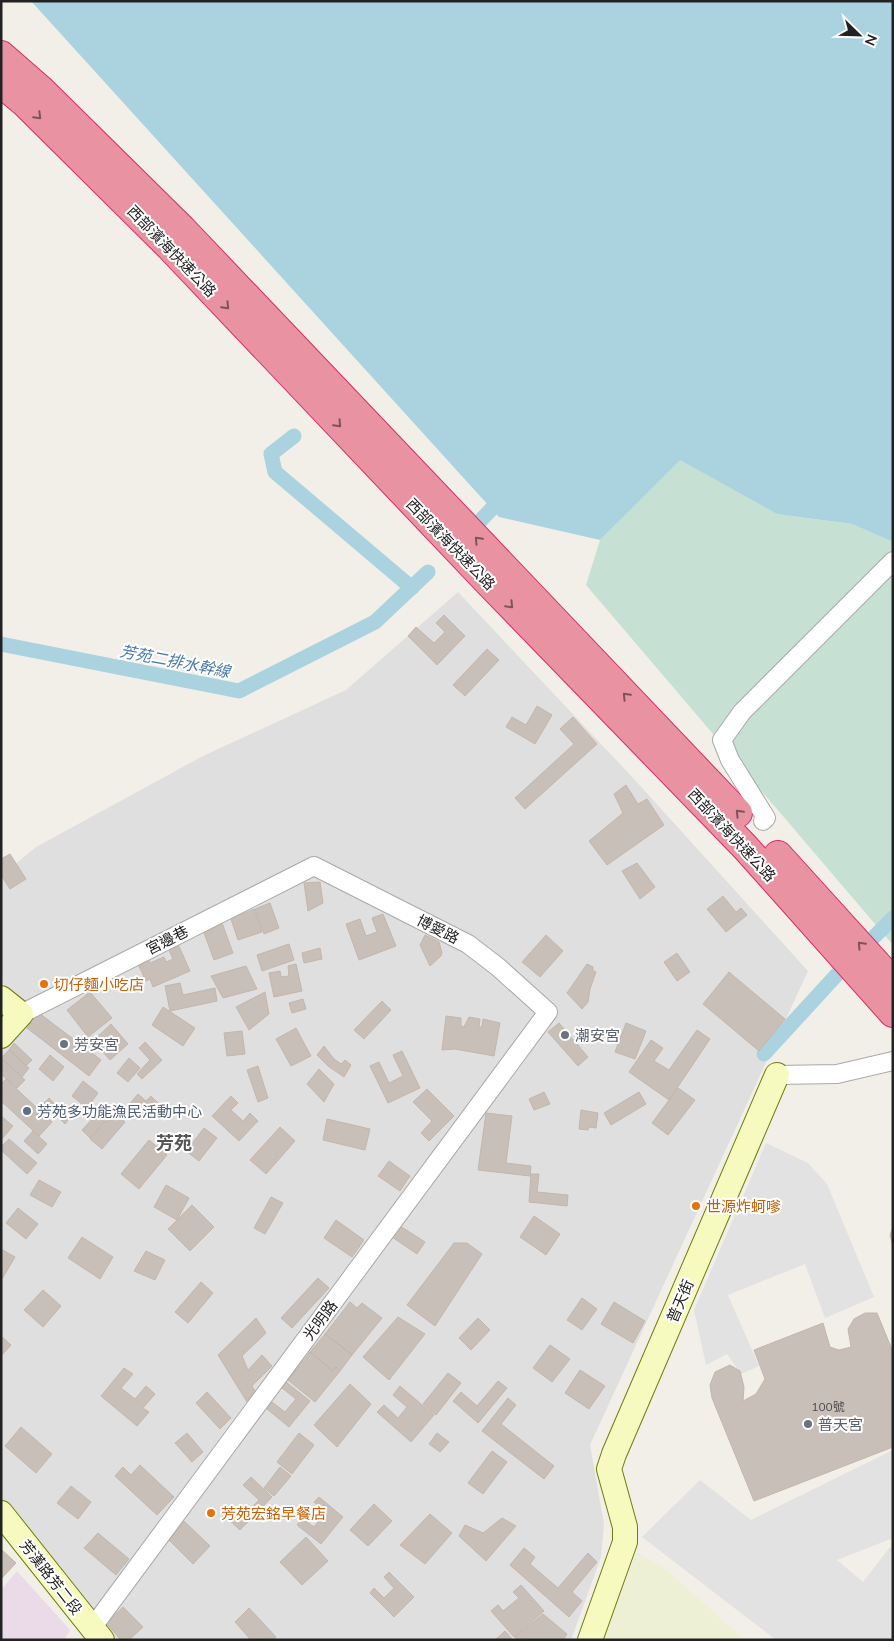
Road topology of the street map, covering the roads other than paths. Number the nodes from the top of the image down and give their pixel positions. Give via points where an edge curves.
1 (1, 55) edge
2 (1, 83) edge
3 (893, 561) edge
4 (763, 821) dead end
5 (314, 866) joint
6 (893, 982) edge
7 (1, 998) edge
8 (548, 1012) joint
9 (893, 1013) edge
10 (21, 1014) junction
11 (1, 1036) edge
12 (893, 1061) edge
13 (778, 1075) joint
14 (1, 1513) edge
15 (97, 1634) edge
16 (590, 1640) edge

6 -> 1 highway, 西部濱海快速公路 via 758,833 328,380 183,230 40,89
2 -> 9 highway, 西部濱海快速公路 via 175,253 486,581 745,847
3 - 4 street via 742,712 722,740 730,760 766,818
5 - 8 street, 博愛路 via 468,944
5 - 10 street, 宮邊巷
7 - 10 street
8 - 15 street, 光明路
10 - 11 street
12 - 13 street, 普天街 via 837,1074
13 - 16 street, 普天街 via 609,1469 625,1527 625,1542
14 - 15 street, 芳漢路芳二段

